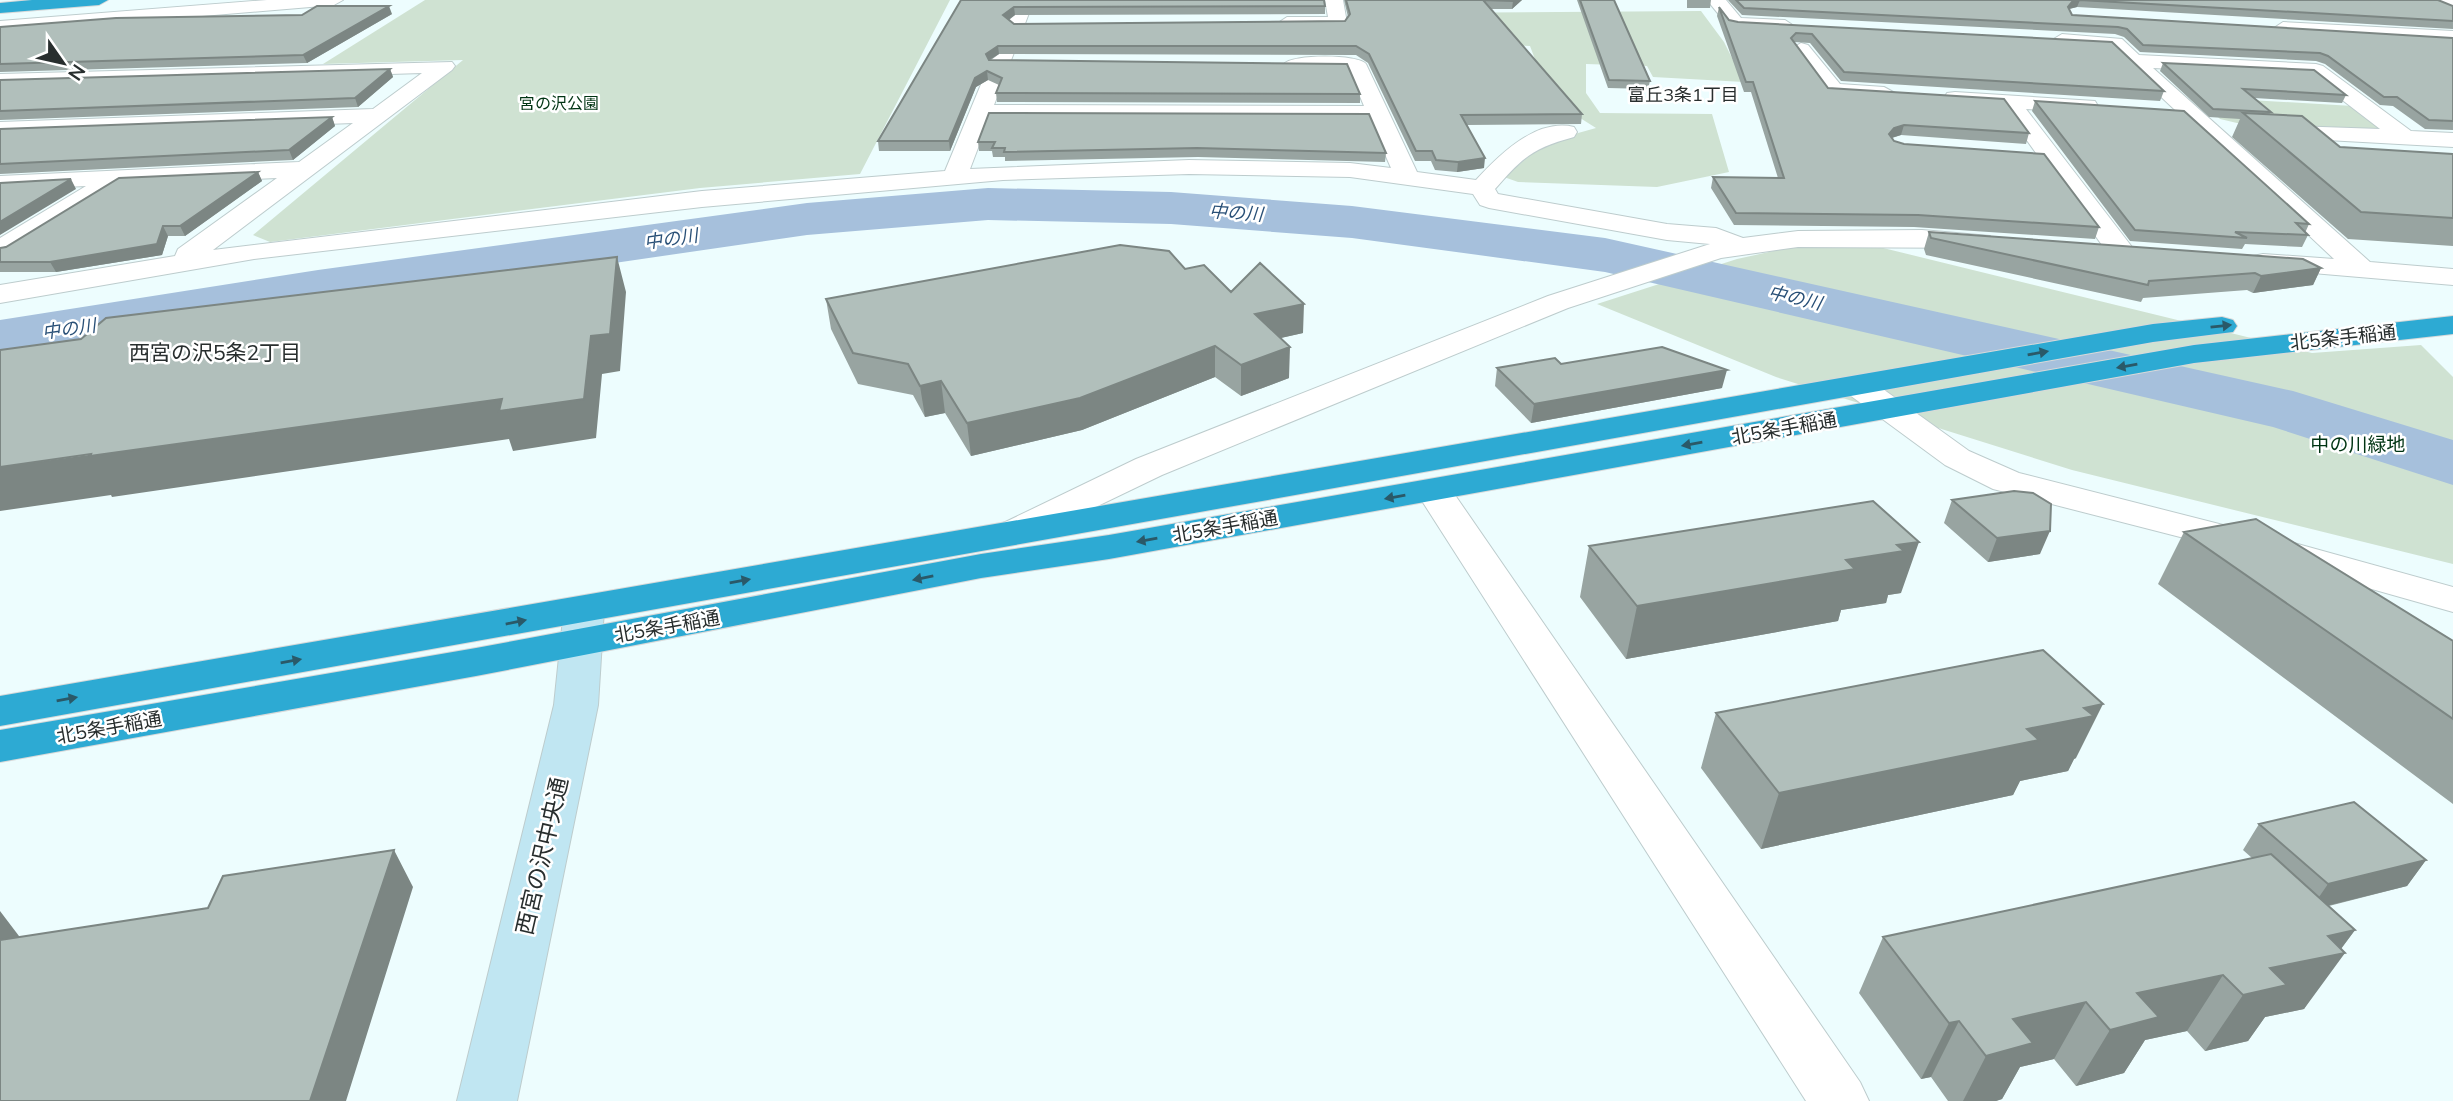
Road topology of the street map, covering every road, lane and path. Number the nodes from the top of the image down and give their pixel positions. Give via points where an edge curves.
1 (5, 0) edge
2 (99, 0) edge
3 (334, 0) edge
4 (1025, 0) edge
5 (1334, 0) edge
6 (1716, 0) edge
7 (0, 1) edge
8 (314, 1) edge
9 (2453, 1) edge
10 (0, 8) edge
11 (2453, 9) edge
12 (2309, 13) edge
13 (1271, 23) edge
14 (1015, 24) junction
15 (1042, 24) edge
16 (0, 27) edge
17 (1804, 27) edge
18 (2262, 27) edge
19 (2344, 31) junction
20 (2422, 36) junction
21 (2453, 37) edge
22 (2034, 39) edge
23 (1774, 48) edge
24 (1801, 50) junction
25 (1828, 51) edge
26 (2453, 55) edge
27 (999, 63) junction
28 (1027, 63) edge
29 (1274, 64) edge
30 (2130, 65) junction
31 (0, 80) edge
32 (1901, 94) edge
33 (1928, 96) edge
34 (2009, 101) junction
35 (2105, 107) edge
36 (2159, 110) edge
37 (979, 113) junction
38 (1380, 113) junction
39 (379, 115) junction
40 (2194, 119) junction
41 (0, 129) edge
42 (1566, 132) dead end
43 (2405, 137) junction
44 (2453, 140) edge
45 (2022, 153) edge
46 (2049, 155) junction
47 (305, 169) junction
48 (954, 177) junction
49 (1408, 178) junction
50 (115, 180) junction
51 (0, 183) edge
52 (1482, 188) junction
53 (2002, 244) edge
54 (1729, 248) junction
55 (0, 249) edge
56 (2082, 250) edge
57 (2241, 260) edge
58 (191, 262) junction
59 (2360, 268) junction
60 (2453, 277) edge
61 (0, 294) edge
62 (2453, 306) edge
63 (2453, 325) edge
64 (1985, 376) junction
65 (1858, 386) junction
66 (1889, 410) junction
67 (1433, 490) junction
68 (1005, 536) junction
69 (2299, 556) junction
70 (2453, 600) edge
71 (2361, 611) edge
72 (583, 625) junction
73 (0, 711) edge
74 (0, 746) edge
75 (487, 1101) edge
76 (1839, 1101) edge

1 - 7 highway
2 - 10 highway
3 - 8 street
4 - 14 street
5 - 13 street via 1338,23
6 - 17 street via 1736,23
8 - 16 street
9 - 11 street via 2434,1
12 - 19 street
14 - 15 street
14 - 27 street
18 - 19 street
19 - 20 street
20 - 21 street
20 - 26 street
22 - 30 street via 2115,43
23 - 24 street
24 - 25 street
24 - 32 street via 1834,90
27 - 28 street
27 - 37 street
29 - 38 street via 1356,64
30 - 40 street
30 - 43 street via 2316,70
31 - 39 street via 444,66
33 - 34 street
34 - 35 street
34 - 46 street
36 - 40 street
37 - 38 street
37 - 48 street
38 - 49 street
39 - 41 street
39 - 47 street
40 - 43 street
40 - 59 street
42 - 52 street via 1532,141
43 - 44 street
45 - 46 street
46 - 56 street via 2135,254
47 - 50 street
47 - 58 street via 188,255
48 - 49 street via 1189,167 1350,170
48 - 58 street via 702,199
49 - 52 street
50 - 51 street
50 - 55 street
52 - 54 street via 1489,200 1667,232 1716,236
53 - 54 street via 1922,238 1798,239
54 - 68 street via 1558,302 1149,467
57 - 59 street
58 - 61 street
59 - 60 street
64 -> 62 highway, 北5条手稲通 via 2153,333
63 -> 64 highway, 北5条手稲通
64 - 65 highway, 北5条手稲通
64 - 66 highway, 北5条手稲通
65 - 66 street
65 - 68 highway, 北5条手稲通
66 -> 67 highway, 北5条手稲通
66 - 69 street via 1957,458 2006,481
67 -> 72 highway, 北5条手稲通 via 981,566
67 - 76 street
72 -> 68 highway, 北5条手稲通
69 - 70 street
69 - 71 street via 2326,587
73 -> 72 highway, 北5条手稲通
72 - 74 highway, 北5条手稲通
72 - 75 street, 西宮の沢中央通 via 576,705

